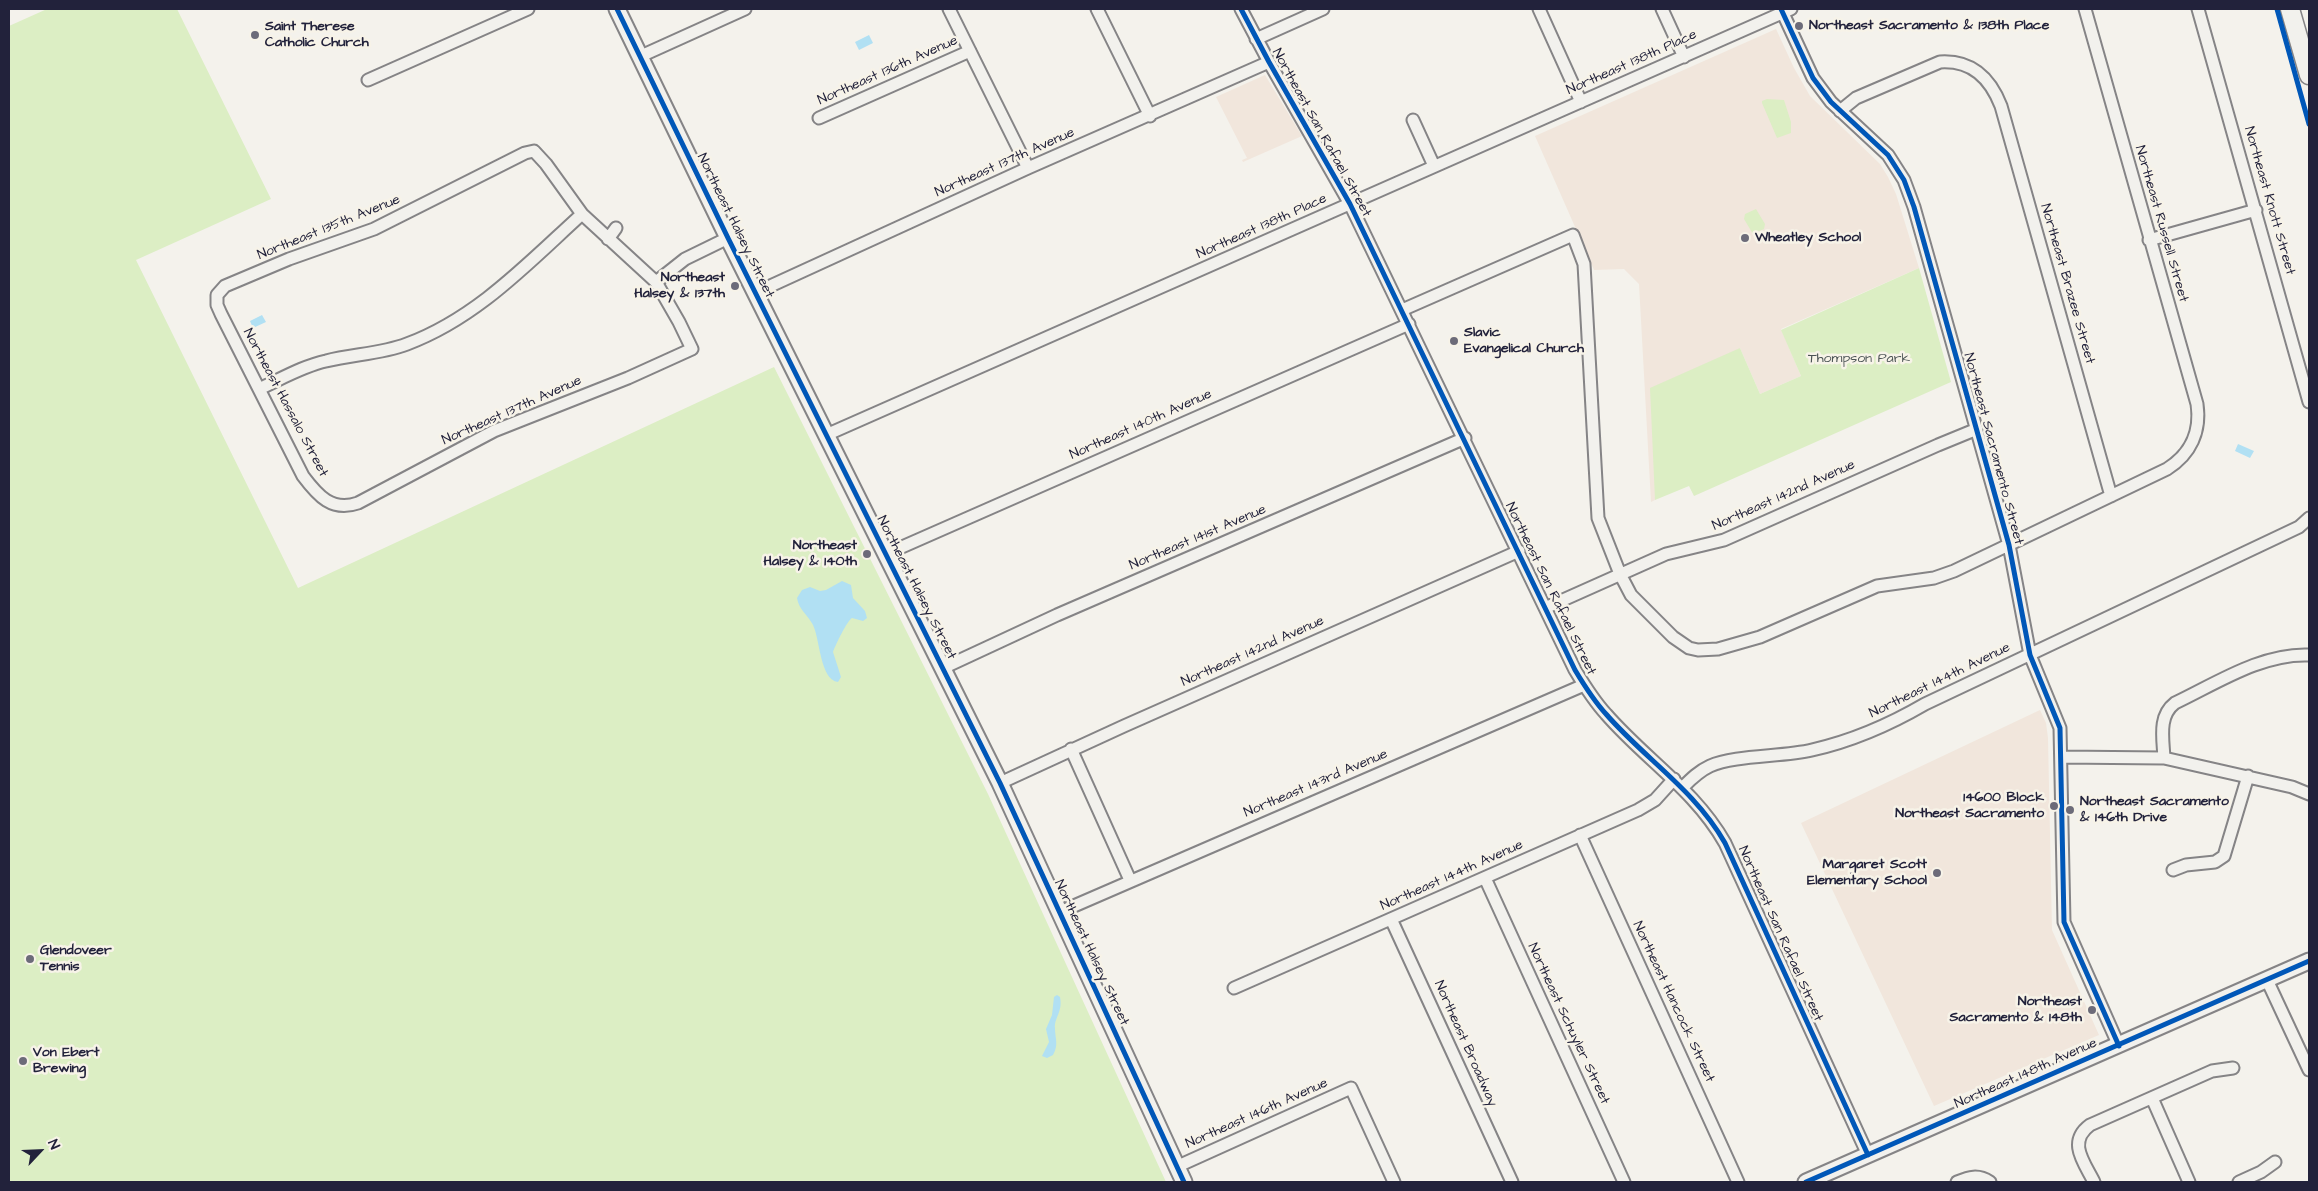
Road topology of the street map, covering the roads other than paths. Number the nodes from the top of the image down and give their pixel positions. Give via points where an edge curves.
1 (528, 9) edge
2 (617, 9) edge
3 (745, 9) edge
4 (950, 9) edge
5 (1097, 9) edge
6 (1241, 9) edge
7 (1322, 9) edge
8 (1539, 9) edge
9 (1662, 9) edge
10 (2085, 9) edge
11 (2198, 9) edge
12 (2290, 9) edge
13 (1785, 10) edge
14 (1256, 39) junction
15 (970, 51) junction
16 (641, 56) junction
17 (1684, 57) junction
18 (1269, 62) junction
19 (2309, 75) edge
20 (368, 80) dead end
21 (1581, 102) junction
22 (1840, 111) junction
23 (1150, 116) junction
24 (819, 118) dead end
25 (1414, 120) dead end
26 (1434, 166) junction
27 (1028, 168) junction
28 (1350, 204) junction
29 (2256, 210) junction
30 (582, 214) junction
31 (616, 228) dead end
32 (728, 238) junction
33 (608, 239) junction
34 (2149, 240) junction
35 (656, 282) junction
36 (755, 293) junction
37 (216, 295) joint
38 (1402, 310) junction
39 (1409, 324) junction
40 (259, 389) junction
41 (2309, 402) edge
42 (1977, 430) junction
43 (826, 435) junction
44 (1465, 438) junction
45 (2111, 496) junction
46 (347, 506) joint
47 (2309, 518) edge
48 (2009, 545) junction
49 (1519, 551) junction
50 (886, 554) junction
51 (1620, 574) junction
52 (1546, 608) junction
53 (2030, 655) junction
54 (2309, 655) edge
55 (943, 668) junction
56 (1584, 685) junction
57 (1071, 749) junction
58 (2061, 757) junction
59 (2164, 758) junction
60 (2248, 776) junction
61 (1000, 783) junction
62 (1679, 783) junction
63 (2309, 794) edge
64 (1580, 835) junction
65 (2173, 870) dead end
66 (1485, 878) junction
67 (1130, 880) junction
68 (1060, 912) junction
69 (1391, 919) junction
70 (2309, 961) edge
71 (2267, 980) junction
72 (1234, 988) dead end
73 (2119, 1046) junction
74 (2233, 1068) dead end
75 (2309, 1070) edge
76 (2152, 1098) junction
77 (1868, 1155) junction
78 (2275, 1162) dead end
79 (1176, 1167) junction
80 (1986, 1180) edge
81 (1184, 1182) edge
82 (1394, 1182) edge
83 (1512, 1182) edge
84 (1624, 1182) edge
85 (1738, 1182) edge
86 (1806, 1182) edge
87 (1957, 1182) edge
88 (2094, 1182) edge
89 (2189, 1182) edge
90 (2238, 1182) edge

1 - 20 street
2 - 16 main road, Northeast Halsey Street
3 - 16 street
4 - 15 street
5 - 23 street
6 - 14 street, Northeast San Rafael Street
7 - 14 street
8 - 21 street
9 - 17 street
10 - 34 street, Northeast Russell Street
11 - 29 street, Northeast Knott Street
12 - 19 highway
13 - 17 street, Northeast 138th Place
13 - 22 street, Northeast Sacramento Street via 1813,78
14 - 18 street, Northeast San Rafael Street
15 - 24 street, Northeast 136th Avenue
15 - 27 street
16 - 32 main road, Northeast Halsey Street
17 - 21 street, Northeast 138th Place
18 - 23 street, Northeast 137th Avenue
18 - 28 street, Northeast San Rafael Street
21 - 26 street, Northeast 138th Place
22 - 42 street, Northeast Sacramento Street via 1888,155 1904,180
22 - 45 street, Northeast Brazee Street via 1856,98 1940,62 1951,61 1971,67 1990,82 2001,106
23 - 27 street, Northeast 137th Avenue
25 - 26 street
26 - 28 street, Northeast 138th Place
27 - 36 street, Northeast 137th Avenue
28 - 38 street, Northeast San Rafael Street
28 - 43 street, Northeast 138th Place
29 - 34 street
29 - 41 street, Northeast Knott Street
30 - 33 street
30 - 37 street, Northeast 135th Avenue via 534,151 374,229 290,259 226,286
30 - 40 street via 499,289 450,324 406,345 326,361
31 - 33 street
32 - 35 street via 685,259
32 - 36 main road, Northeast Halsey Street
33 - 35 street
34 - 45 street, Northeast Russell Street via 2197,404 2198,427 2190,447 2180,460
35 - 46 street, Northeast 137th Avenue via 692,349 487,435
36 - 43 main road, Northeast Halsey Street
37 - 40 street, Northeast Hassalo Street via 217,305
38 - 39 street, Northeast San Rafael Street
38 - 51 street via 1573,235 1584,264 1598,518
39 - 44 street, Northeast San Rafael Street
39 - 50 street, Northeast 140th Avenue
40 - 46 street, Northeast Hassalo Street via 303,476 314,491 331,504
42 - 48 street, Northeast Sacramento Street
42 - 51 street, Northeast 142nd Avenue via 1724,540 1666,554
43 - 50 main road, Northeast Halsey Street
44 - 49 street, Northeast San Rafael Street
44 - 55 street, Northeast 141st Avenue via 1057,615
45 - 48 street
47 - 53 street, Northeast 144th Avenue via 2299,527
48 - 51 street via 1944,575 1876,586 1748,642 1708,651 1682,644 1631,595
48 - 53 street, Northeast Sacramento Street
49 - 52 street, Northeast San Rafael Street
49 - 57 street, Northeast 142nd Avenue
50 - 55 main road, Northeast Halsey Street
51 - 52 street, Northeast 142nd Avenue
52 - 56 street, Northeast San Rafael Street
53 - 58 street, Northeast Sacramento Street via 2060,728
53 - 62 street, Northeast 144th Avenue via 1859,737 1804,752 1718,763
54 - 59 street via 2273,658 2175,703 2163,720
55 - 61 main road, Northeast Halsey Street
56 - 62 street, Northeast San Rafael Street via 1609,718
56 - 67 street, Northeast 143rd Avenue
57 - 61 street, Northeast 142nd Avenue
57 - 67 street
58 - 59 street
58 - 73 street, Northeast Sacramento Street via 2064,922
59 - 60 street
60 - 63 street
60 - 65 street via 2224,856 2215,862
61 - 68 main road, Northeast Halsey Street
62 - 64 street, Northeast 144th Avenue via 1646,806
62 - 77 street, Northeast San Rafael Street via 1710,819 1730,852
64 - 66 street, Northeast 144th Avenue
64 - 85 street, Northeast Hancock Street
66 - 69 street, Northeast 144th Avenue
66 - 84 street, Northeast Schuyler Street
67 - 68 street, Northeast 143rd Avenue
68 - 79 main road, Northeast Halsey Street
69 - 72 street, Northeast 144th Avenue
69 - 83 street, Northeast Broadway
70 - 71 main road, Northeast 148th Avenue
71 - 73 main road, Northeast 148th Avenue
71 - 75 street
73 - 77 main road, Northeast 148th Avenue
74 - 76 street via 2212,1071
76 - 88 street via 2082,1131 2078,1148
76 - 89 street
77 - 86 main road, Northeast 148th Avenue
78 - 90 street via 2262,1172
79 - 81 main road, Northeast Halsey Street
79 - 82 street, Northeast 146th Avenue via 1351,1088
80 - 87 street via 1975,1176

